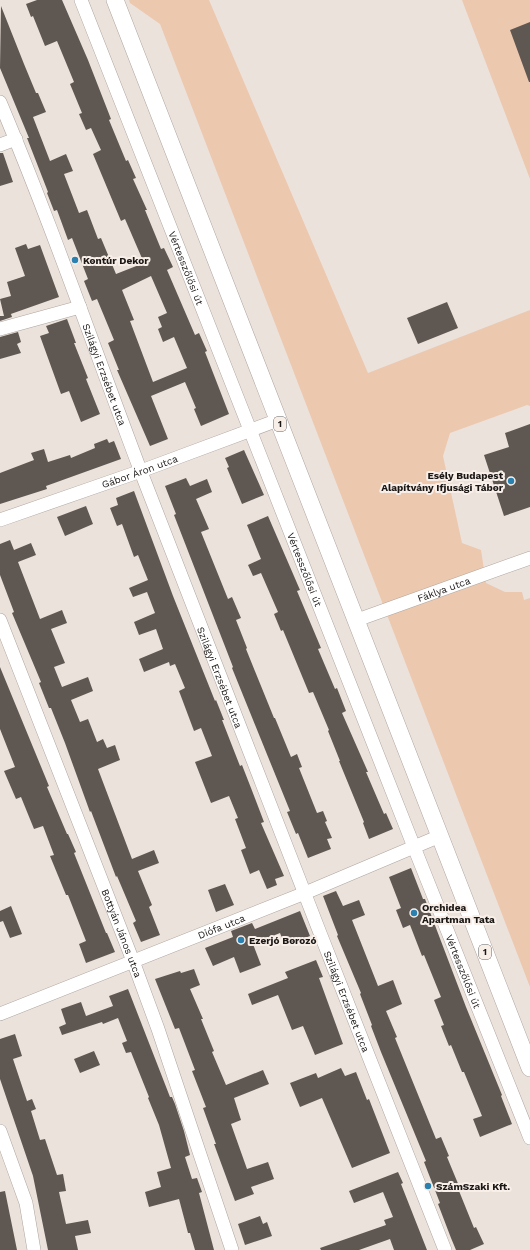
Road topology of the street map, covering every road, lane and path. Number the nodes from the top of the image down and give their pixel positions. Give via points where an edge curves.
1 (81, 0) edge
2 (115, 0) edge
3 (0, 102) edge
4 (16, 139) junction
5 (0, 145) edge
6 (80, 307) junction
7 (0, 329) edge
8 (278, 420) junction
9 (250, 430) junction
10 (141, 471) junction
11 (0, 520) edge
12 (530, 558) edge
13 (0, 620) edge
14 (356, 620) junction
15 (440, 836) junction
16 (414, 847) junction
17 (305, 893) junction
18 (133, 961) junction
19 (0, 1014) edge
20 (530, 1068) edge
21 (0, 1131) edge
22 (530, 1138) edge
23 (34, 1250) edge
24 (232, 1250) edge
25 (445, 1250) edge

1 - 9 street, Vértesszőlősi út
2 - 8 main road, 1
3 - 4 street, Szilágyi Erzsébet utca
4 - 5 street
4 - 6 street, Szilágyi Erzsébet utca
6 - 7 street
6 - 10 street, Szilágyi Erzsébet utca
8 - 9 street, Gábor Áron utca
8 - 14 main road, 1
9 - 10 street, Gábor Áron utca
9 - 16 street, Vértesszőlősi út
10 - 11 street, Gábor Áron utca
10 - 17 street, Szilágyi Erzsébet utca
12 - 14 street, Fáklya utca
13 - 18 street, Bottyán János utca
14 - 15 main road, 1
15 - 16 street, Diófa utca
15 - 20 main road, 1
16 - 17 street, Diófa utca
16 - 22 street, Vértesszőlősi út
17 - 18 street, Diófa utca
17 - 25 street, Szilágyi Erzsébet utca
18 - 19 street, Diófa utca
18 - 24 street, Bottyán János utca
21 - 23 street via 26,1203

